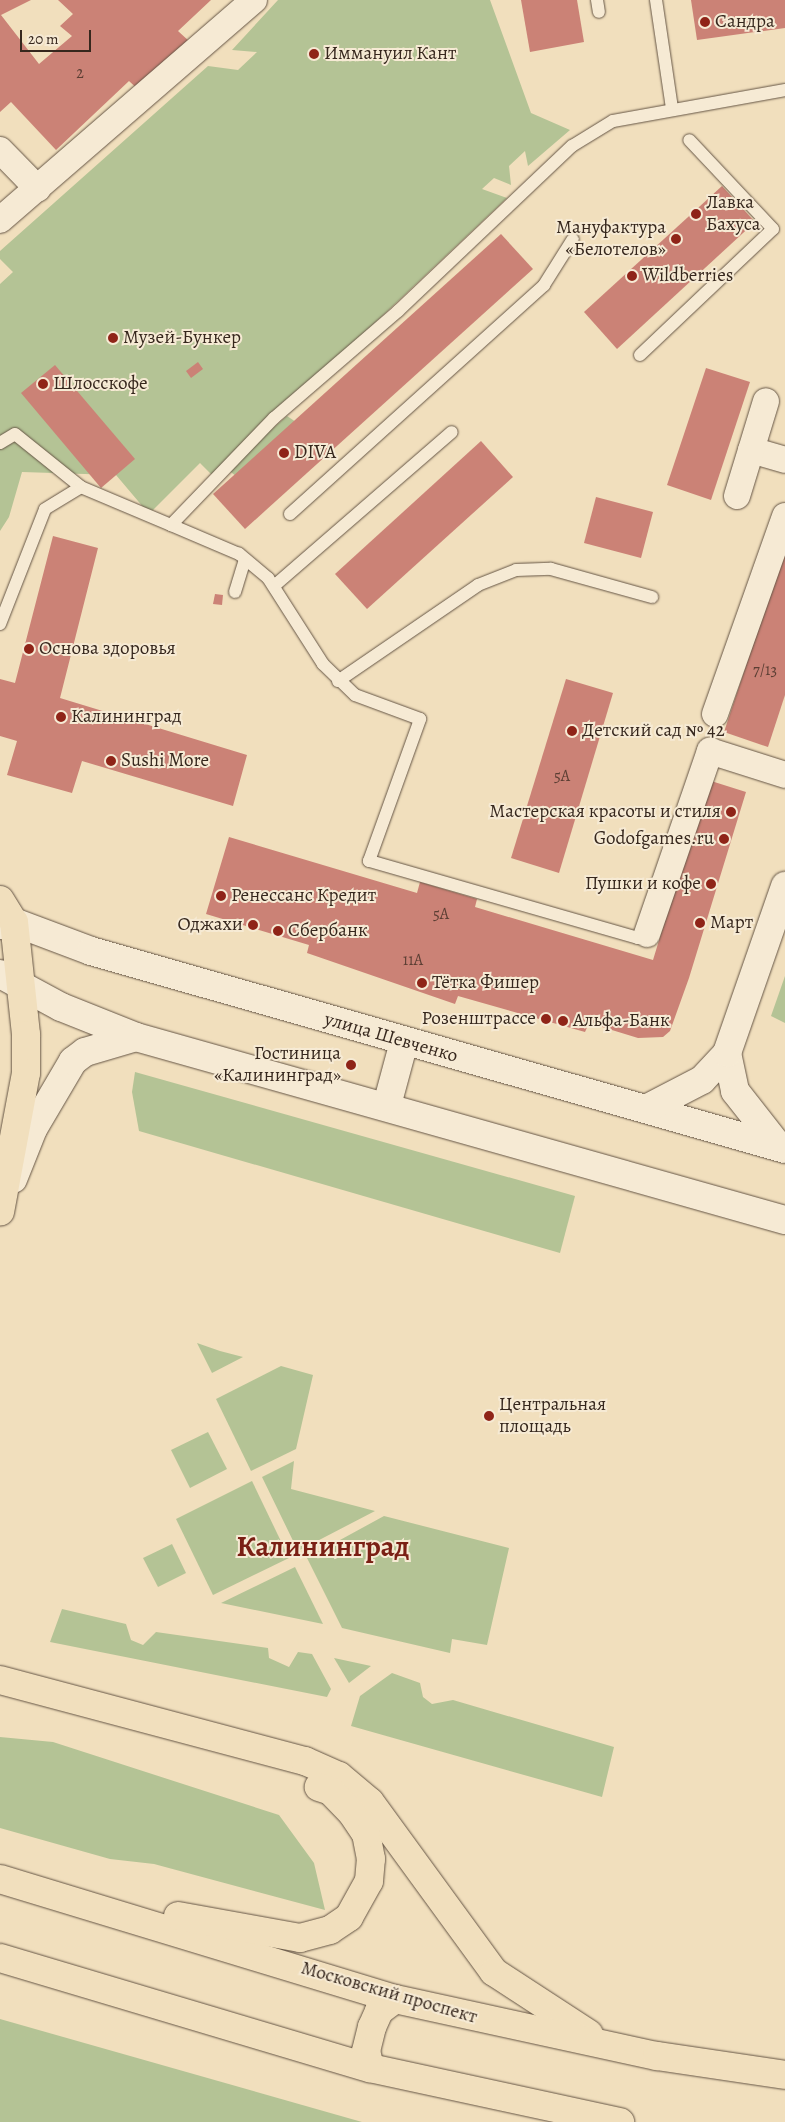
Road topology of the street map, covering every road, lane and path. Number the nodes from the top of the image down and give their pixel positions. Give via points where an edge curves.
1 (254, 0) edge
2 (656, 0) edge
3 (785, 90) edge
4 (672, 108) junction
5 (689, 140) dead end
6 (0, 150) edge
7 (38, 189) junction
8 (0, 220) edge
9 (573, 239) dead end
10 (640, 355) dead end
11 (766, 401) dead end
12 (452, 432) dead end
13 (0, 443) edge
14 (751, 450) junction
15 (785, 460) edge
16 (81, 488) junction
17 (737, 496) dead end
18 (290, 514) dead end
19 (785, 516) edge
20 (171, 525) junction
21 (245, 559) junction
22 (274, 586) junction
23 (235, 592) dead end
24 (652, 597) dead end
25 (0, 624) edge
26 (338, 680) junction
27 (715, 714) dead end
28 (785, 775) edge
29 (785, 886) edge
30 (5, 916) edge
31 (647, 934) joint
32 (10, 980) edge
33 (136, 1037) junction
34 (404, 1042) junction
35 (727, 1053) junction
36 (386, 1105) junction
37 (646, 1109) junction
38 (782, 1148) edge
39 (1, 1210) edge
40 (785, 1220) edge
41 (0, 1680) edge
42 (0, 1700) edge
43 (0, 1879) edge
44 (152, 1923) junction
45 (0, 1958) edge
46 (395, 1999) junction
47 (612, 2047) junction
48 (370, 2068) junction
49 (785, 2075) edge
50 (620, 2122) edge

1 - 7 street
2 - 4 lane
3 - 4 lane
4 - 20 lane via 613,121 572,146 398,311 274,418
5 - 10 lane via 773,229
6 - 7 street
7 - 8 street
9 - 18 lane via 544,285
11 - 14 street
12 - 22 lane
13 - 16 lane via 14,434
14 - 15 street
14 - 17 street
16 - 20 lane
16 - 25 lane via 45,509
19 - 27 street
20 - 21 lane
21 - 22 lane
21 - 23 lane
22 - 26 lane
24 - 26 lane via 551,569 516,570 478,585
26 - 31 lane via 355,695 420,719 369,861 638,938
28 - 31 street via 710,751
29 - 35 main road
30 - 32 main road
30 - 34 main road, улица Шевченко via 90,951
32 - 33 main road
32 - 39 main road via 26,1073
33 - 36 main road
33 - 39 main road via 85,1052 73,1061 33,1129
34 - 36 main road
34 - 37 main road, улица Шевченко
35 - 37 main road via 702,1080
35 - 38 main road via 735,1091
36 - 40 main road
37 - 38 main road, улица Шевченко
41 - 47 main road via 305,1761 340,1776 370,1802 494,1972 536,2003
42 - 44 main road via 299,1779 331,1791 366,1834 371,1859 362,1900 349,1917 330,1930 300,1938 258,1934 186,1914
43 - 44 main road, Московский проспект
44 - 46 main road, Московский проспект
45 - 48 main road
46 - 47 main road, Московский проспект
46 - 48 main road via 379,2011 372,2027 366,2051
47 - 49 main road, Московский проспект
48 - 50 main road

